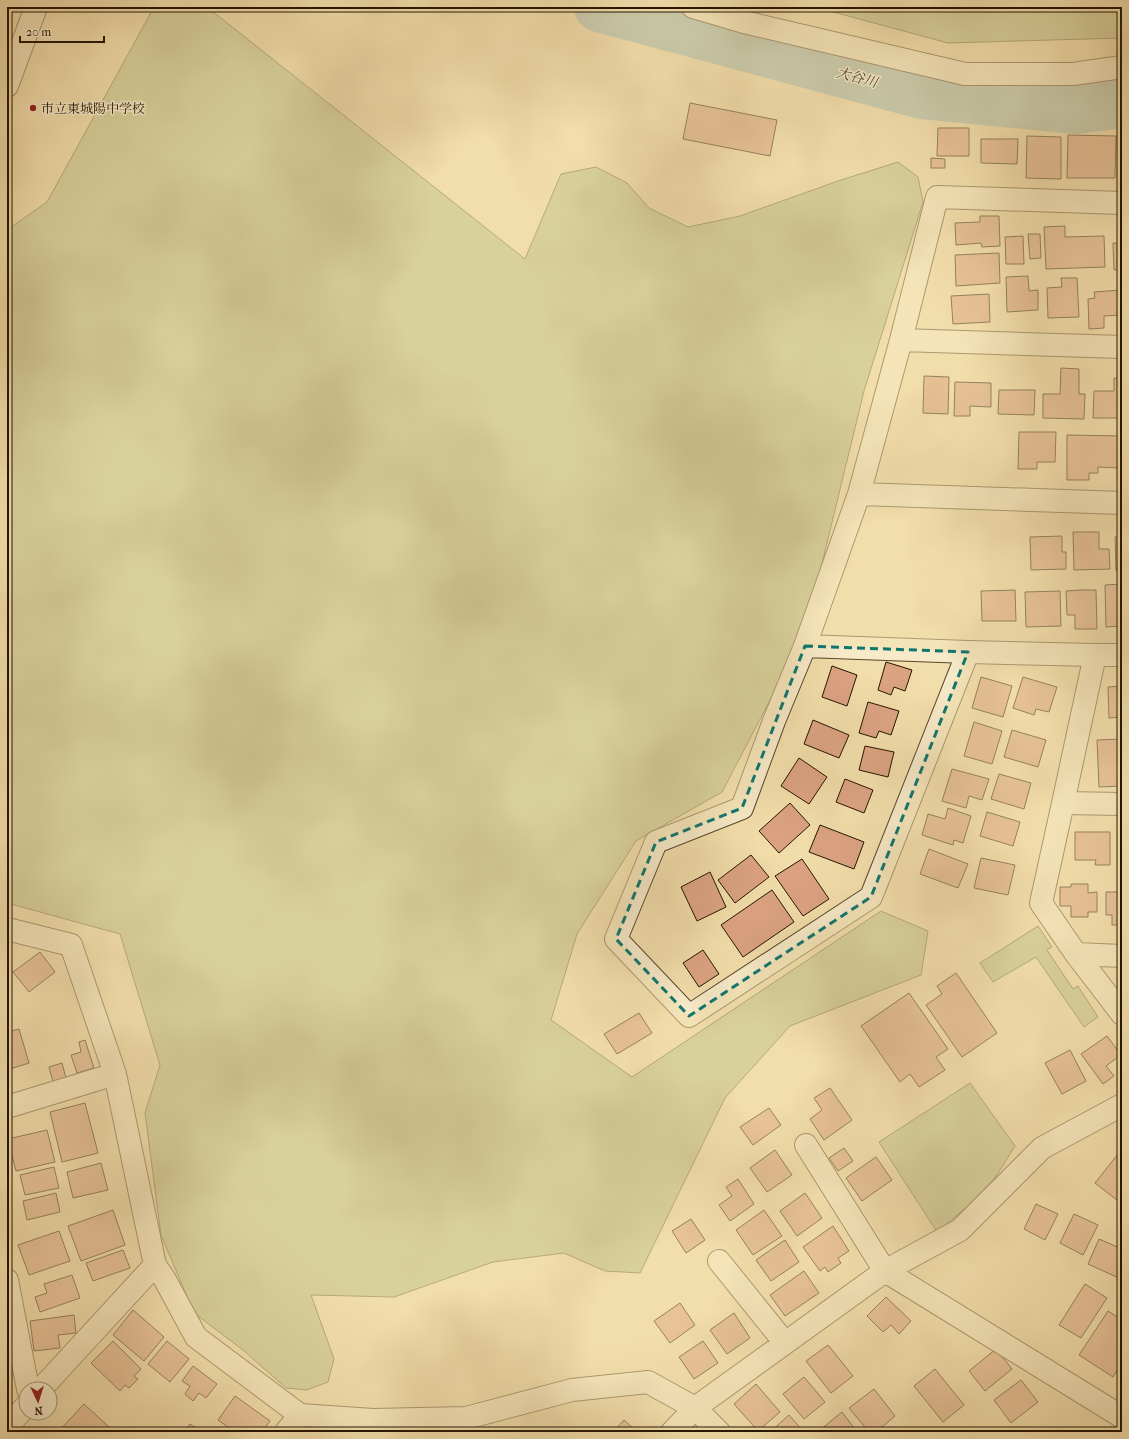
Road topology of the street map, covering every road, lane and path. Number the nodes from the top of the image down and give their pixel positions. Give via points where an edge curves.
1 (36, 7) edge
2 (693, 7) edge
3 (1122, 67) edge
4 (7, 86) edge
5 (1122, 203) edge
6 (901, 340) junction
7 (1122, 347) edge
8 (859, 494) junction
9 (1122, 503) edge
10 (805, 646) junction
11 (968, 652) junction
12 (1095, 655) junction
13 (1122, 655) edge
14 (1063, 803) junction
15 (1122, 804) edge
16 (7, 929) edge
17 (1076, 954) junction
18 (1122, 956) edge
19 (1122, 1014) edge
20 (115, 1074) junction
21 (1122, 1105) edge
22 (7, 1107) edge
23 (806, 1145) dead end
24 (719, 1261) dead end
25 (155, 1265) junction
26 (885, 1271) junction
27 (7, 1280) edge
28 (785, 1343) junction
29 (26, 1381) edge
30 (48, 1381) edge
31 (695, 1408) junction
32 (18, 1415) edge
33 (300, 1415) junction
34 (1122, 1417) edge
35 (466, 1425) edge
36 (7, 1427) edge
37 (286, 1432) edge
38 (672, 1432) edge
39 (719, 1432) edge

1 - 4 street
2 - 3 street via 744,22 965,74 1073,74
5 - 6 street via 937,197
6 - 7 street
6 - 8 street
8 - 9 street
8 - 10 street
10 - 11 street
10 - 11 street via 742,808 656,842 616,939 689,1016 871,897
11 - 12 street
12 - 13 street
12 - 14 street
14 - 15 street
14 - 17 street via 1041,903
16 - 20 street via 71,945
17 - 18 street
17 - 19 street
20 - 22 street
20 - 25 street
21 - 26 street via 1042,1148 960,1230
23 - 26 street
24 - 28 street
25 - 30 street
25 - 33 street via 196,1337
26 - 28 street
26 - 34 street
27 - 29 street
28 - 31 street
31 - 35 street via 648,1382 572,1390
31 - 38 street
31 - 39 street
32 - 36 street
33 - 35 street
33 - 37 street

